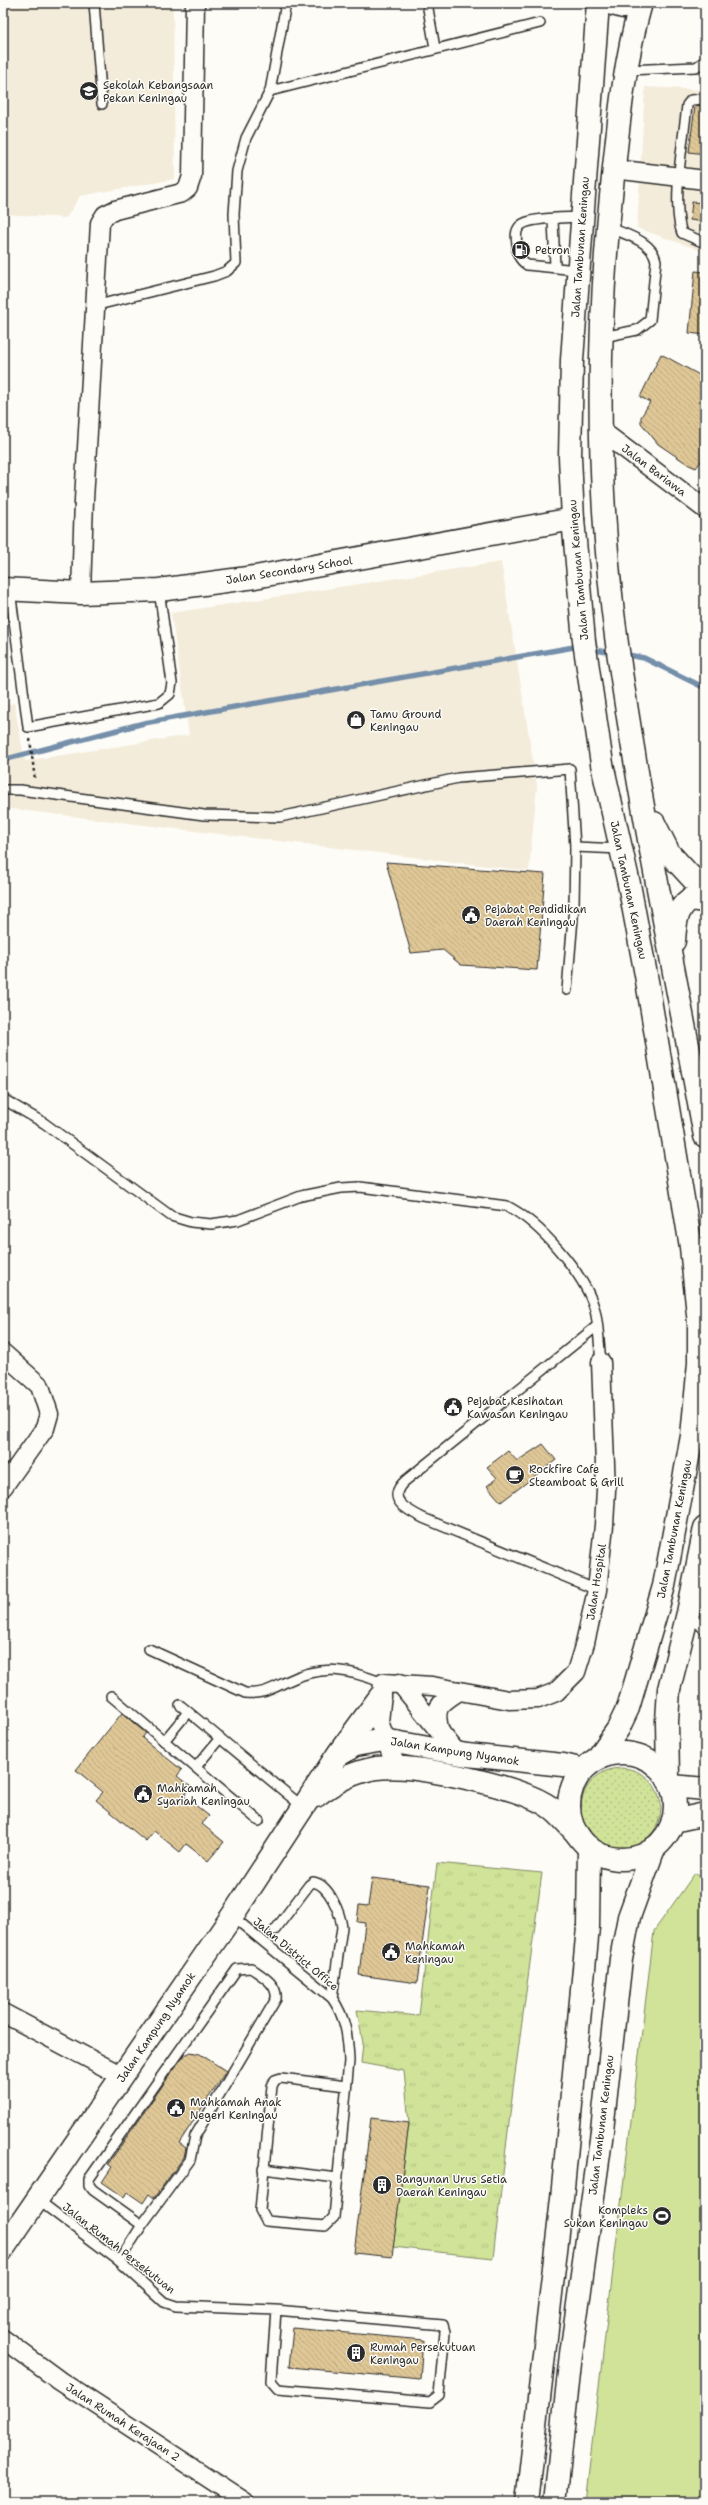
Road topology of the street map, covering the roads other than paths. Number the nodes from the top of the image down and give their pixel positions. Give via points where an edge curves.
1 (94, 3) edge
2 (195, 3) edge
3 (286, 3) edge
4 (427, 3) edge
5 (598, 3) edge
6 (609, 3) edge
7 (641, 3) edge
8 (540, 23) dead end
9 (435, 48) junction
10 (705, 61) edge
11 (627, 70) junction
12 (270, 91) junction
13 (705, 99) edge
14 (102, 104) dead end
15 (614, 169) junction
16 (680, 177) junction
17 (705, 180) edge
18 (580, 217) junction
19 (553, 220) junction
20 (608, 227) junction
21 (705, 243) edge
22 (555, 268) junction
23 (577, 270) junction
24 (94, 306) junction
25 (603, 337) junction
26 (602, 432) junction
27 (705, 509) edge
28 (573, 519) junction
29 (6, 589) edge
30 (159, 590) junction
31 (81, 593) junction
32 (639, 780) junction
33 (3, 790) edge
34 (575, 847) junction
35 (621, 849) junction
36 (705, 892) edge
37 (705, 901) edge
38 (673, 962) junction
39 (567, 990) dead end
40 (3, 1099) edge
41 (705, 1136) edge
42 (597, 1326) junction
43 (3, 1352) edge
44 (601, 1362) joint
45 (3, 1487) edge
46 (705, 1528) edge
47 (597, 1590) junction
48 (688, 1613) junction
49 (705, 1630) edge
50 (149, 1649) dead end
51 (387, 1688) junction
52 (459, 1691) junction
53 (111, 1696) dead end
54 (180, 1705) dead end
55 (188, 1712) junction
56 (440, 1732) junction
57 (220, 1738) junction
58 (384, 1740) junction
59 (164, 1741) junction
60 (457, 1753) junction
61 (336, 1757) junction
62 (590, 1765) junction
63 (196, 1768) junction
64 (397, 1769) junction
65 (670, 1782) junction
66 (705, 1789) edge
67 (306, 1806) junction
68 (705, 1814) edge
69 (673, 1820) junction
70 (259, 1821) dead end
71 (584, 1841) junction
72 (654, 1848) junction
73 (232, 1916) junction
74 (275, 1930) dead end
75 (332, 1998) junction
76 (3, 2013) edge
77 (122, 2076) junction
78 (346, 2086) junction
79 (263, 2170) junction
80 (337, 2178) junction
81 (38, 2200) junction
82 (142, 2225) junction
83 (3, 2249) edge
84 (119, 2261) junction
85 (276, 2310) junction
86 (3, 2339) edge
87 (245, 2502) edge
88 (528, 2502) edge
89 (555, 2502) edge

1 - 14 lane
2 - 24 street via 192,176 188,188 182,193 104,215 100,223
3 - 12 lane
4 - 9 lane
5 - 18 main road, Jalan Tambunan Keningau
6 - 7 main road via 623,7
7 - 11 main road via 628,55
8 - 9 lane
9 - 12 lane
10 - 11 lane via 696,67
11 - 15 main road
12 - 24 lane via 246,138 237,171 234,214 236,263 227,271 214,276
13 - 16 lane via 691,100 687,105
15 - 16 street
15 - 20 main road
16 - 17 street
16 - 21 lane via 678,224 682,233
18 - 19 lane
18 - 23 main road, Jalan Tambunan Keningau
19 - 22 lane
19 - 22 lane via 526,221 516,234 520,261 526,265
20 - 25 main road
20 - 25 lane via 646,245 655,254 656,260 650,320 637,330
22 - 23 lane
23 - 28 main road, Jalan Tambunan Keningau via 570,457
24 - 31 street
25 - 26 main road
26 - 27 street, Jalan Bariawa
26 - 32 main road via 605,513 617,642
28 - 30 main road, Jalan Secondary School via 255,577
28 - 35 main road, Jalan Tambunan Keningau via 584,641 602,764
29 - 30 lane via 28,727 159,703 170,694 172,683
29 - 31 main road, Jalan Secondary School
30 - 31 main road, Jalan Secondary School
32 - 36 main road via 660,838 669,853
32 - 38 main road
33 - 34 lane via 20,790 204,815 280,817 458,778 570,769
34 - 35 lane
34 - 39 lane via 574,906
35 - 62 main road, Jalan Tambunan Keningau via 646,975 691,1247 699,1324 699,1363 692,1436 664,1586 628,1708 618,1729
37 - 38 main road via 690,899 679,911 675,924
38 - 41 main road
40 - 42 lane via 44,1123 171,1216 191,1222 211,1224 238,1220 301,1196 360,1187 507,1206 521,1213 541,1231 574,1271 590,1298
42 - 44 lane
42 - 47 lane via 406,1481 398,1488 396,1495 408,1510 423,1518
43 - 45 street via 40,1386 49,1414 45,1428
44 - 47 street, Jalan Hospital via 606,1490
46 - 48 main road
47 - 52 street, Jalan Hospital via 581,1660 576,1672 556,1692 538,1699 509,1700
48 - 49 lane
48 - 65 main road via 669,1689 667,1721
50 - 51 lane via 245,1693 258,1694 312,1671 334,1669 355,1672
51 - 52 street, Jalan Hospital
51 - 56 street
51 - 58 street via 378,1722
51 - 61 main road
52 - 56 street via 439,1706 437,1714
53 - 59 lane
54 - 55 lane
55 - 57 lane
55 - 59 lane
56 - 60 street
57 - 63 lane
57 - 67 lane
58 - 60 main road, Jalan Kampung Nyamok
58 - 61 main road, Jalan Kampung Nyamok via 355,1745
58 - 64 street
59 - 63 lane
60 - 62 main road, Jalan Kampung Nyamok via 515,1761
61 - 67 main road, Jalan Kampung Nyamok
62 - 65 main road via 612,1754 628,1753 644,1757 657,1766
62 - 71 main road via 573,1785 569,1802 571,1819
63 - 70 lane
64 - 67 main road, Jalan Kampung Nyamok via 376,1768 344,1777 330,1785
64 - 71 main road, Jalan Kampung Nyamok via 451,1775 522,1793 554,1811
65 - 66 main road
65 - 69 main road via 675,1803
67 - 73 main road, Jalan Kampung Nyamok
68 - 69 main road
69 - 72 main road via 666,1836
71 - 72 main road via 604,1856 621,1859 638,1856
71 - 88 main road via 588,1927 561,2206
72 - 89 main road, Jalan Tambunan Keningau via 629,1917 621,1958
73 - 75 lane, Jalan District Office
73 - 77 main road, Jalan Kampung Nyamok
74 - 75 lane via 309,1885 319,1882 325,1888 340,1916 342,1928
75 - 78 lane, Jalan District Office via 348,2036
76 - 77 street
77 - 81 main road, Jalan Kampung Nyamok
78 - 79 lane via 281,2078 275,2080 272,2086
78 - 80 lane, Jalan District Office
79 - 80 lane
79 - 80 lane, Jalan District Office via 260,2210 266,2221 325,2226 331,2223 334,2217
81 - 83 main road, Jalan Kampung Nyamok
81 - 84 lane, Jalan Rumah Persekutuan
82 - 82 lane via 190,2160 195,2136 276,1999 277,1992 272,1984 251,1968 237,1969 89,2179 93,2190
82 - 84 lane
84 - 85 lane, Jalan Rumah Persekutuan via 164,2302 188,2307
85 - 85 lane, Jalan Rumah Persekutuan via 272,2381 278,2390 430,2402 439,2395 445,2332 443,2325
86 - 87 street, Jalan Rumah Kerajaan 2 via 60,2381

